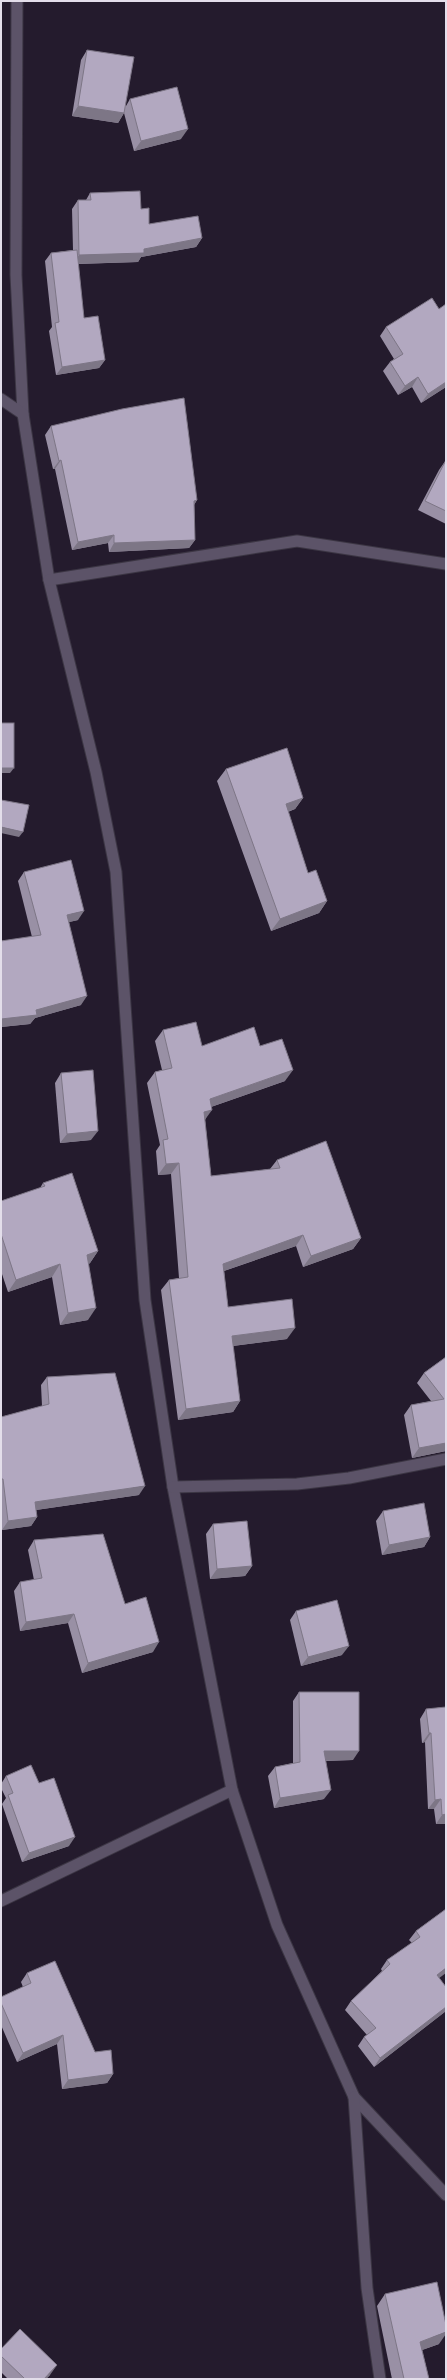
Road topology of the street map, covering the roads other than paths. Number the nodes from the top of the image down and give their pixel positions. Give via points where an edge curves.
1 (17, 1) edge
2 (1, 399) edge
3 (24, 414) junction
4 (446, 564) edge
5 (49, 580) junction
6 (446, 1459) edge
7 (173, 1487) junction
8 (232, 1790) junction
9 (1, 1901) edge
10 (354, 2097) junction
11 (446, 2195) edge
12 (380, 2379) edge

1 - 3 street via 16,275
2 - 3 street
3 - 5 street
4 - 5 street via 297,541
5 - 7 street via 96,772 116,872 144,1300
6 - 7 street via 349,1478 297,1484
7 - 8 street
8 - 9 street
8 - 10 street via 277,1924
10 - 11 street
10 - 12 street via 367,2288

